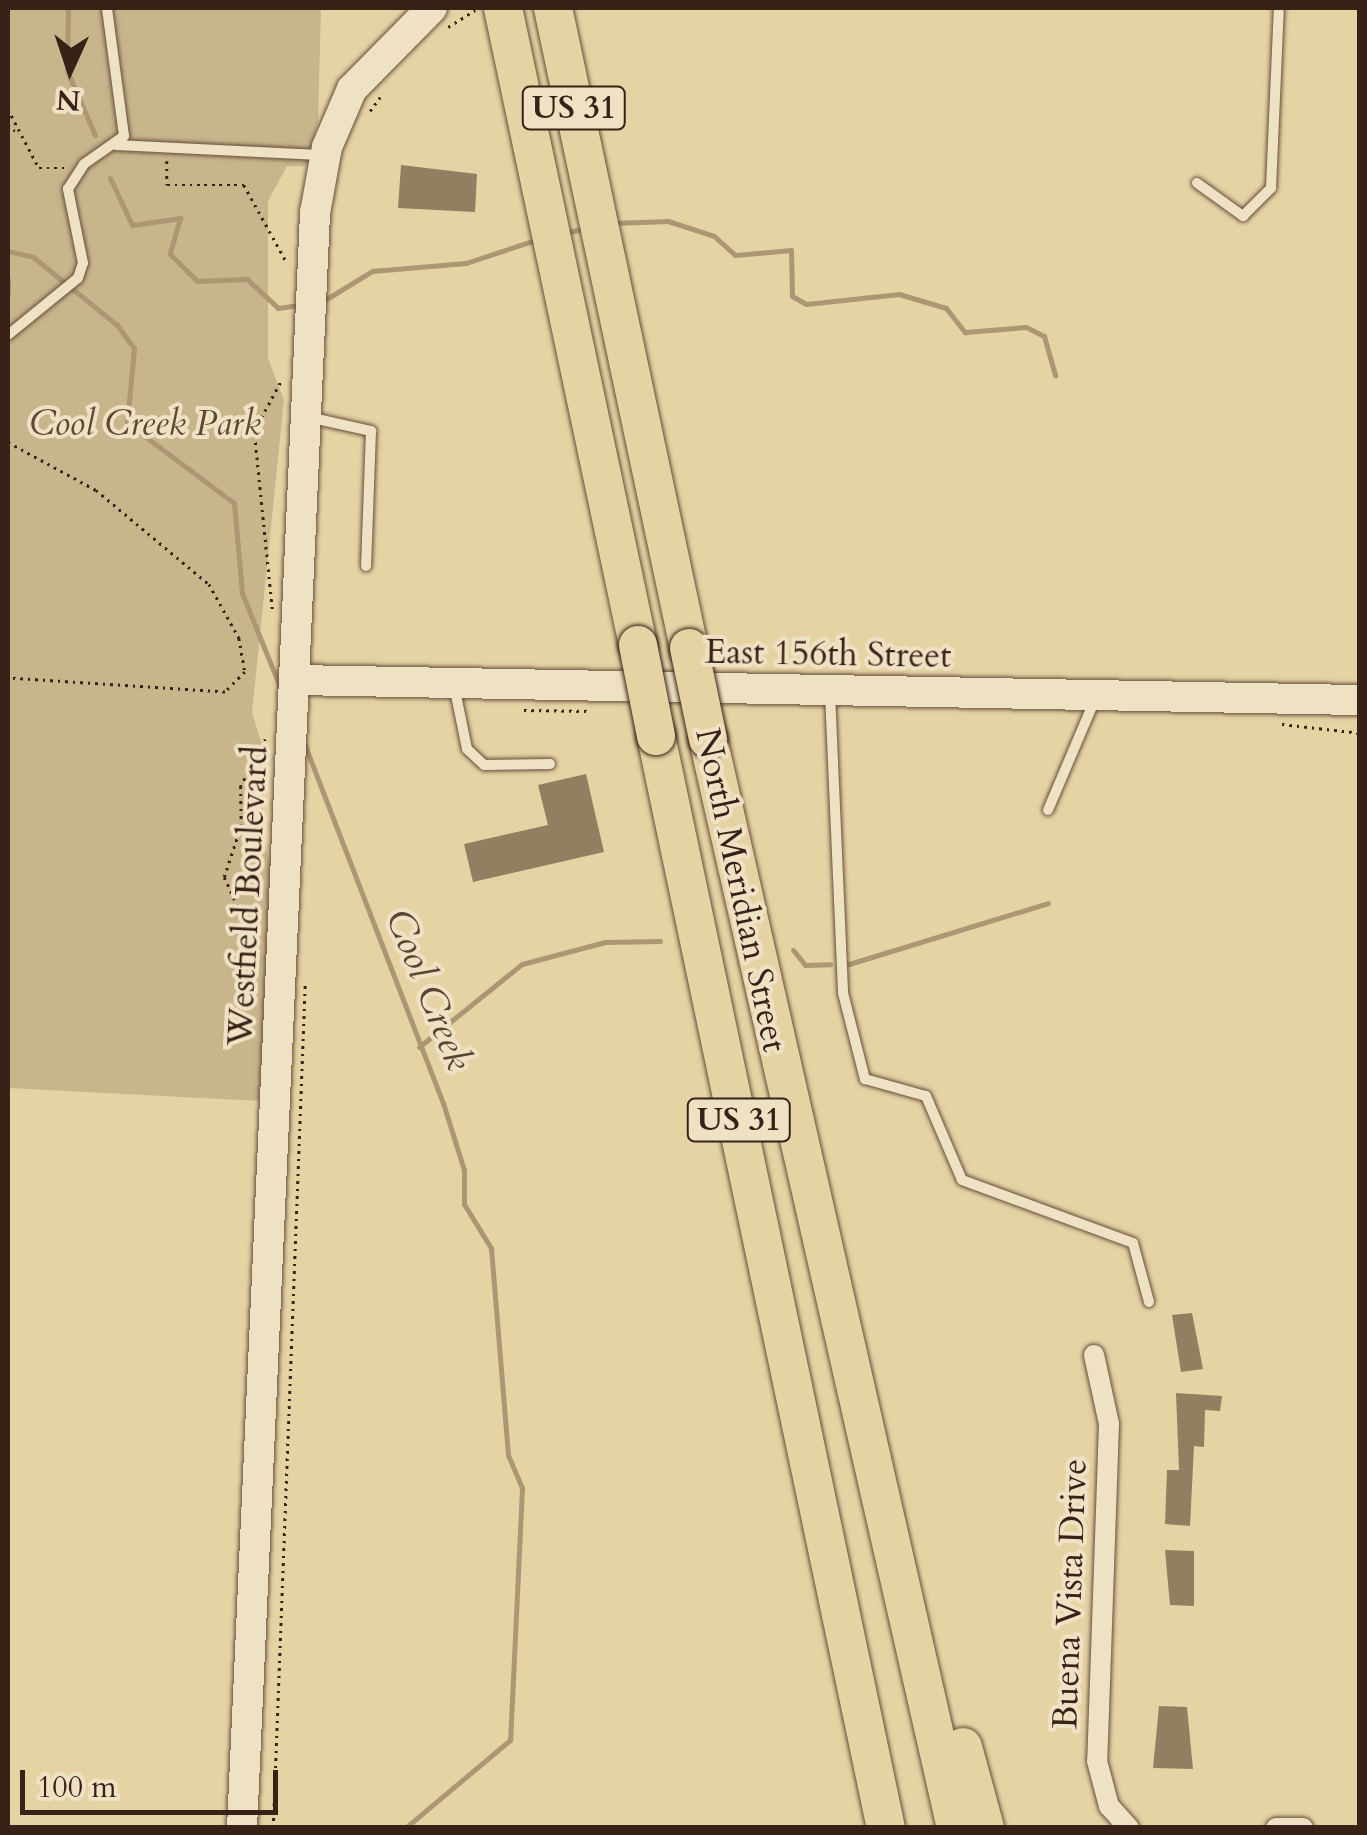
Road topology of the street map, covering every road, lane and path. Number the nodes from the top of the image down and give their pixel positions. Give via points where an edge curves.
1 (107, 8) edge
2 (432, 8) edge
3 (503, 8) edge
4 (1279, 8) edge
5 (555, 17) edge
6 (383, 92) dead end
7 (8, 109) edge
8 (366, 118) dead end
9 (8, 125) edge
10 (17, 132) junction
11 (116, 145) junction
12 (166, 154) junction
13 (76, 155) dead end
14 (326, 155) junction
15 (1197, 183) dead end
16 (288, 244) dead end
17 (278, 248) junction
18 (305, 296) junction
19 (8, 335) edge
20 (287, 361) dead end
21 (306, 417) junction
22 (8, 442) edge
23 (366, 566) dead end
24 (273, 614) dead end
25 (8, 678) edge
26 (454, 684) junction
27 (296, 690) junction
28 (830, 692) junction
29 (1096, 696) junction
30 (1360, 700) edge
31 (550, 764) dead end
32 (1048, 810) dead end
33 (1149, 1302) dead end
34 (1094, 1355) dead end
35 (849, 1356) junction
36 (814, 1505) junction
37 (242, 1828) edge
38 (695, 1828) edge
39 (718, 1828) edge
40 (869, 1828) edge
41 (886, 1828) edge
42 (956, 1828) edge
43 (985, 1828) edge
44 (1129, 1828) edge
45 (1276, 1828) edge
46 (1304, 1828) edge

1 - 11 lane via 128,122
2 - 14 street, Westfield Boulevard via 364,70
3 - 36 highway, North Meridian Street / US 31, bridge
4 - 15 lane via 1271,188 1243,216
5 - 35 highway, North Meridian Street / US 31, bridge via 708,739
6 - 8 path
7 - 10 path
9 - 10 path
10 - 13 path via 38,168 52,173
11 - 12 lane
11 - 19 lane via 84,164 68,189 83,263 78,278
12 - 14 lane
12 - 17 path via 166,185 244,185
14 - 18 street, Westfield Boulevard
16 - 17 path
17 - 18 path
18 - 21 street, Westfield Boulevard
20 - 24 path via 254,431
21 - 23 lane via 371,431
21 - 27 street, Westfield Boulevard
22 - 25 path via 96,490 210,584 239,638 245,672 224,692
26 - 27 street, East 156th Street
26 - 28 street, East 156th Street
26 - 31 lane via 467,749 484,765
27 - 37 street, Westfield Boulevard
28 - 29 street, East 156th Street
28 - 33 lane via 842,992 865,1079 926,1096 962,1180 1133,1243
29 - 30 street, East 156th Street
29 - 32 lane
34 - 44 street, Buena Vista Drive via 1109,1424 1097,1762 1108,1806
35 - 42 highway, North Meridian Street / US 31
35 - 43 highway
36 - 40 highway
36 - 41 highway, North Meridian Street / US 31
38 - 39 path
45 - 46 street

